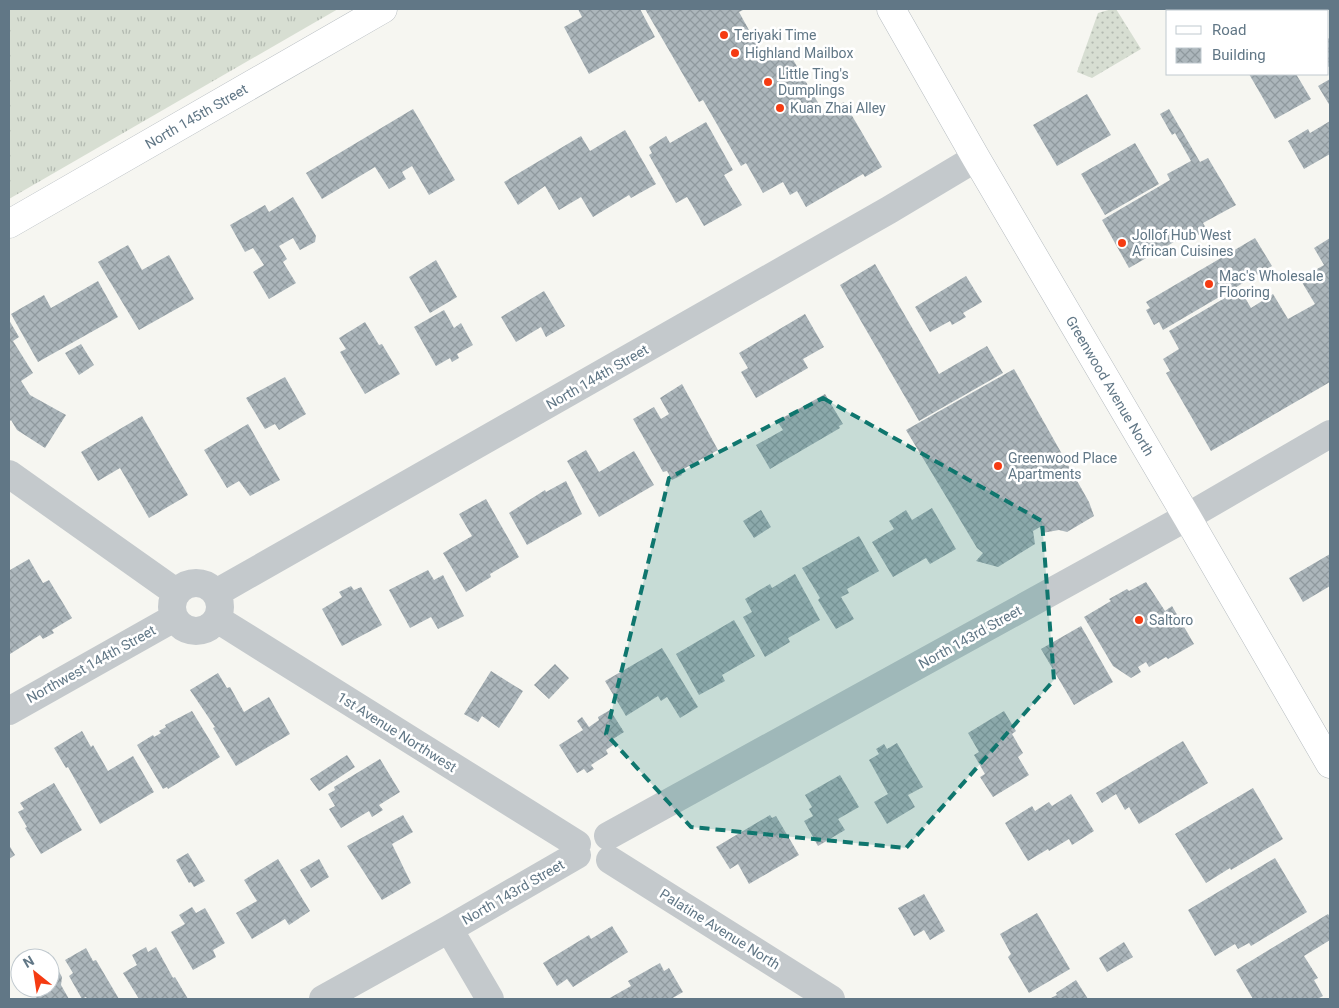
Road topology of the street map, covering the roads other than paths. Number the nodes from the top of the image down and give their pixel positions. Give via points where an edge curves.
1 (383, 9) edge
2 (891, 9) edge
3 (976, 158) junction
4 (9, 224) edge
5 (1330, 434) edge
6 (9, 474) edge
7 (1187, 517) junction
8 (216, 593) junction
9 (175, 605) junction
10 (217, 620) junction
11 (9, 711) edge
12 (1330, 764) edge
13 (609, 848) junction
14 (577, 849) junction
15 (449, 929) junction
16 (324, 999) edge
17 (490, 999) edge
18 (831, 999) edge

1 - 4 main road, North 145th Street
2 - 3 main road, Greenwood Avenue North
3 - 7 main road, Greenwood Avenue North
3 - 8 street, North 144th Street
5 - 7 street, North 143rd Street
6 - 9 street
7 - 12 main road, Greenwood Avenue North
7 - 13 street, North 143rd Street
8 - 9 street via 205,584 184,586
8 - 10 street via 221,608
9 - 10 street via 179,624 193,632 209,628
9 - 11 street, Northwest 144th Street
10 - 14 street, 1st Avenue Northwest
13 - 14 street, North 143rd Street via 605,864 594,868 583,864
13 - 18 street, Palatine Avenue North
14 - 15 street, North 143rd Street
15 - 16 street, North 143rd Street
15 - 17 street

